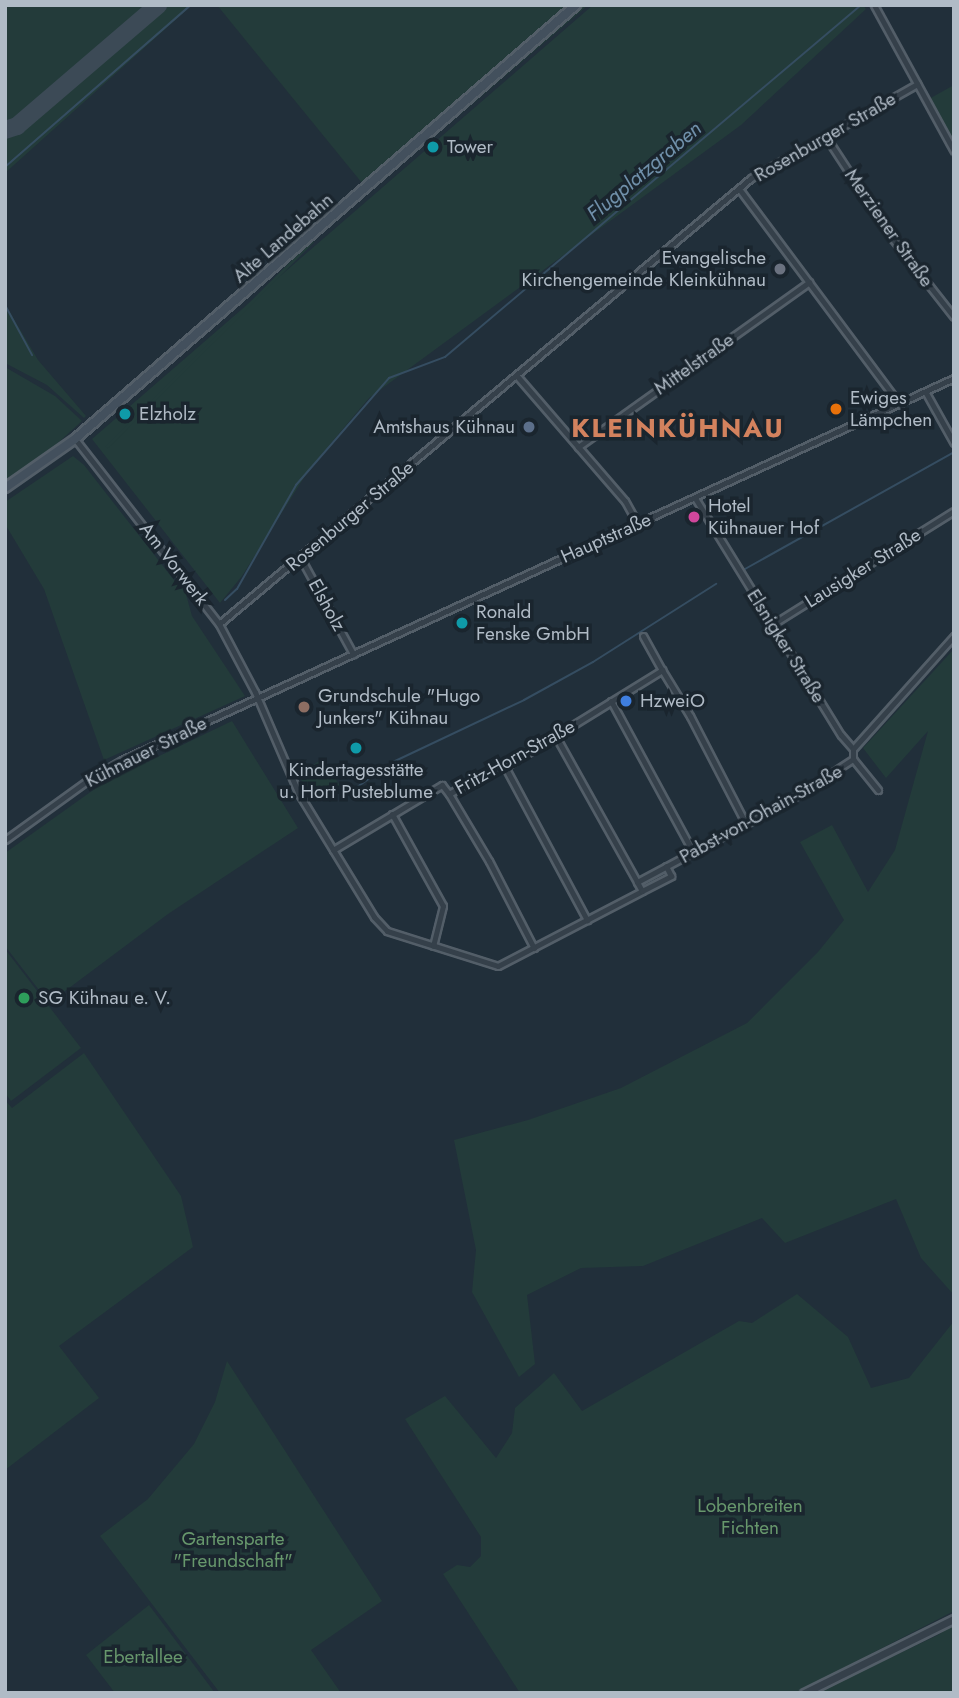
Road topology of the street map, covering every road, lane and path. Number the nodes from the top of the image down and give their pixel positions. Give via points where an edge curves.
1 (576, 5) edge
2 (874, 5) edge
3 (886, 5) edge
4 (879, 12) junction
5 (917, 84) junction
6 (826, 137) junction
7 (954, 151) edge
8 (740, 190) junction
9 (809, 282) junction
10 (954, 317) edge
11 (517, 376) junction
12 (954, 377) edge
13 (926, 393) junction
14 (900, 405) junction
15 (75, 439) junction
16 (954, 443) edge
17 (578, 447) junction
18 (5, 488) edge
19 (695, 498) junction
20 (954, 511) edge
21 (638, 524) junction
22 (300, 557) junction
23 (219, 624) junction
24 (772, 624) junction
25 (643, 636) dead end
26 (954, 636) edge
27 (354, 654) junction
28 (662, 670) junction
29 (258, 698) junction
30 (611, 701) junction
31 (555, 735) junction
32 (853, 749) junction
33 (853, 759) junction
34 (505, 767) junction
35 (878, 790) dead end
36 (449, 794) junction
37 (392, 814) junction
38 (746, 824) junction
39 (5, 840) edge
40 (333, 850) junction
41 (693, 852) junction
42 (666, 866) junction
43 (637, 882) junction
44 (642, 891) junction
45 (587, 920) junction
46 (433, 946) junction
47 (534, 948) junction
48 (954, 1619) edge
49 (804, 1693) edge

1 - 15 main road, Alte Landebahn
2 - 4 street
3 - 4 street
4 - 5 street
5 - 6 street, Rosenburger Straße
5 - 7 street
6 - 8 street, Rosenburger Straße via 751,178
6 - 10 street, Merziener Straße via 892,238
8 - 9 street
8 - 11 street, Rosenburger Straße
9 - 14 street
9 - 17 street, Mittelstraße
11 - 17 street
11 - 22 street, Rosenburger Straße
12 - 13 street, Hauptstraße
13 - 14 street, Hauptstraße
13 - 16 street
14 - 19 street, Hauptstraße
15 - 18 main road, Alte Landebahn
15 - 23 street, Am Vorwerk
17 - 21 street via 625,501
19 - 21 street, Hauptstraße
19 - 24 street, Elsnigker Straße
20 - 24 street, Lausigker Straße
21 - 27 street, Hauptstraße
22 - 23 street, Rosenburger Straße
22 - 27 street, Elsholz
23 - 29 street, Am Vorwerk
24 - 32 street, Elsnigker Straße
25 - 28 street
26 - 32 street
27 - 29 street, Hauptstraße
28 - 30 street, Fritz-Horn-Straße
28 - 38 street
29 - 39 street, Kühnauer Straße via 97,774
29 - 40 street, Pabst-von-Ohain-Straße via 292,779
30 - 31 street, Fritz-Horn-Straße
30 - 41 street
31 - 34 street, Fritz-Horn-Straße
31 - 43 street
32 - 33 street
33 - 35 street
33 - 38 street, Pabst-von-Ohain-Straße
34 - 36 street, Fritz-Horn-Straße via 496,766
34 - 45 street
36 - 37 street, Fritz-Horn-Straße via 442,785
36 - 47 street
37 - 40 street, Fritz-Horn-Straße
37 - 46 street via 443,906
38 - 41 street, Pabst-von-Ohain-Straße
40 - 46 street, Pabst-von-Ohain-Straße via 381,926
41 - 42 street, Pabst-von-Ohain-Straße
42 - 43 street, Pabst-von-Ohain-Straße
42 - 44 street, Pabst-von-Ohain-Straße via 671,876
43 - 44 street
44 - 45 street, Pabst-von-Ohain-Straße
45 - 47 street, Pabst-von-Ohain-Straße
46 - 47 street, Pabst-von-Ohain-Straße via 494,967
48 - 49 street

